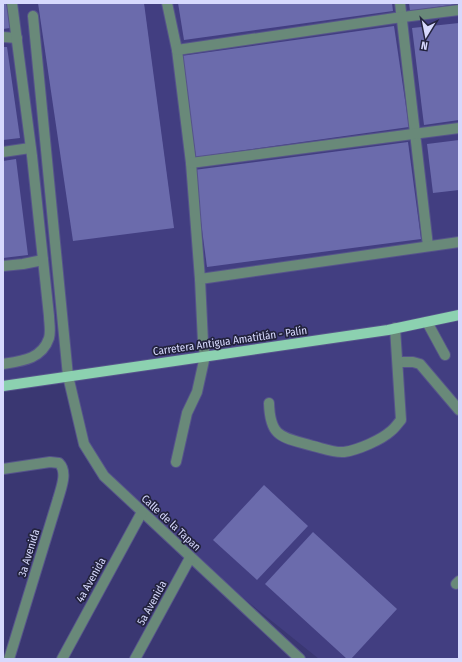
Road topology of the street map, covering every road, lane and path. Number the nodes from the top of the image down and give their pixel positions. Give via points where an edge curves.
1 (12, 3) edge
2 (167, 3) edge
3 (400, 3) edge
4 (459, 10) edge
5 (33, 16) dead end
6 (402, 17) junction
7 (3, 37) edge
8 (16, 38) junction
9 (176, 50) junction
10 (459, 128) edge
11 (416, 134) junction
12 (30, 148) junction
13 (3, 152) edge
14 (191, 163) junction
15 (459, 242) edge
16 (428, 246) junction
17 (43, 260) junction
18 (3, 266) edge
19 (200, 279) junction
20 (459, 315) edge
21 (427, 322) junction
22 (395, 328) junction
23 (445, 355) dead end
24 (205, 356) junction
25 (398, 362) junction
26 (3, 364) edge
27 (68, 376) junction
28 (3, 386) edge
29 (269, 403) dead end
30 (459, 410) edge
31 (176, 462) dead end
32 (3, 469) edge
33 (142, 512) junction
34 (190, 558) junction
35 (9, 659) edge
36 (62, 659) edge
37 (135, 659) edge
38 (300, 659) edge

1 - 8 street
2 - 9 street
3 - 6 street
4 - 6 street
5 - 27 street, Calle de la Tapan
6 - 9 street
6 - 11 street
7 - 8 street
8 - 12 street
9 - 14 street
10 - 11 street
11 - 14 street
11 - 16 street
12 - 13 street
12 - 17 street
14 - 19 street
15 - 16 street
16 - 19 street
17 - 18 street
17 - 26 street via 49,337 42,352 25,360
19 - 24 street
20 - 21 main road, Carretera Antigua Amatitlán - Palín
21 - 22 main road, Carretera Antigua Amatitlán - Palín
21 - 23 street
22 - 24 main road, Carretera Antigua Amatitlán - Palín
22 - 25 street
24 - 27 main road, Carretera Antigua Amatitlán - Palín
24 - 31 street
25 - 29 street via 402,420 392,431 365,446 343,452 327,450 281,436 270,420
25 - 30 street via 420,364
27 - 28 main road, Carretera Antigua Amatitlán - Palín
27 - 33 street, Calle de la Tapan via 84,444 104,476
32 - 35 street, 3a Avenida via 50,462 59,463 64,470 58,499
33 - 34 street, Calle de la Tapan
33 - 36 street, 4a Avenida
34 - 37 street, 5a Avenida
34 - 38 street, Calle de la Tapan

